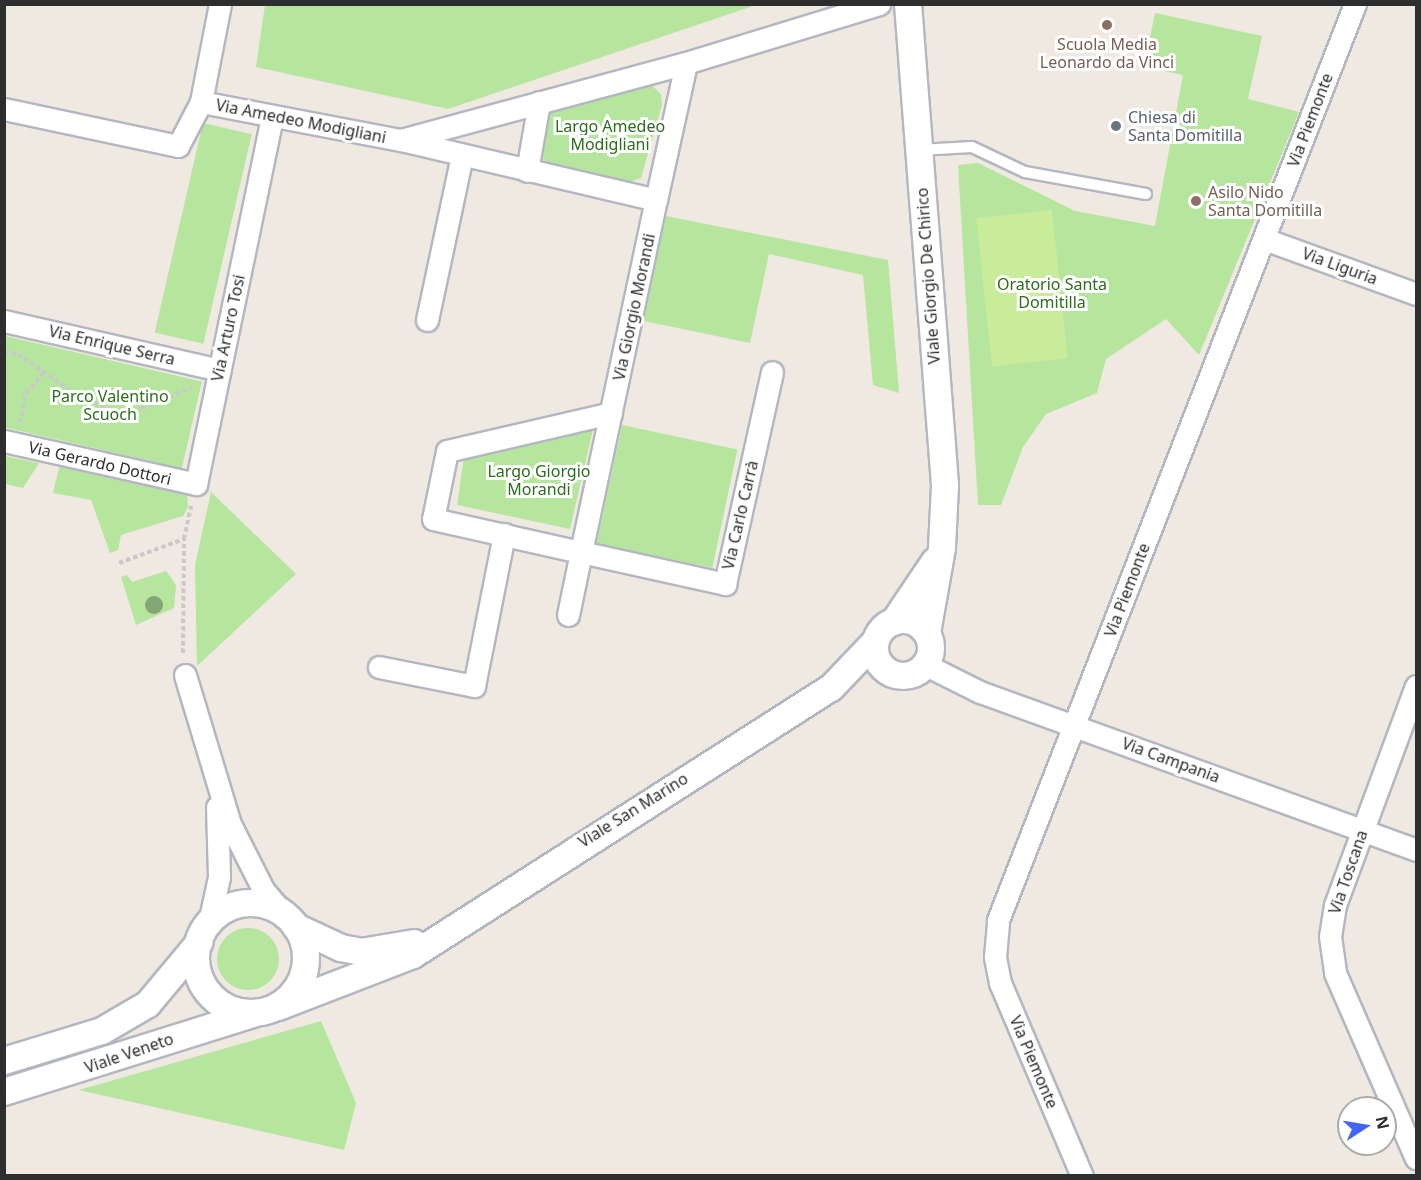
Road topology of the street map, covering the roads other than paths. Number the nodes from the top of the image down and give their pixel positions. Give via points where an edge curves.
1 (220, 4) edge
2 (879, 4) edge
3 (908, 4) edge
4 (1355, 4) edge
5 (686, 63) junction
6 (201, 102) junction
7 (539, 102) junction
8 (4, 109) edge
9 (272, 117) junction
10 (401, 140) junction
11 (918, 150) junction
12 (462, 155) junction
13 (527, 171) junction
14 (1146, 194) dead end
15 (656, 200) junction
16 (1263, 239) junction
17 (1416, 294) edge
18 (427, 320) dead end
19 (4, 321) edge
20 (219, 370) junction
21 (772, 372) dead end
22 (611, 413) junction
23 (11, 443) edge
24 (196, 484) joint
25 (504, 534) junction
26 (942, 548) junction
27 (581, 552) junction
28 (568, 615) dead end
29 (894, 622) junction
30 (927, 633) junction
31 (876, 642) junction
32 (926, 666) junction
33 (379, 667) dead end
34 (892, 674) junction
35 (186, 675) road end
36 (1416, 686) edge
37 (831, 688) junction
38 (1075, 725) junction
39 (216, 776) junction
40 (1364, 828) junction
41 (1416, 850) edge
42 (290, 920) junction
43 (204, 933) junction
44 (438, 936) junction
45 (266, 1010) junction
46 (4, 1061) edge
47 (4, 1092) edge
48 (1416, 1158) edge
49 (1083, 1176) edge

1 - 6 street, Via Amedeo Modigliani
2 - 5 street
3 - 11 street, Viale Giorgio De Chirico
4 - 16 street, Via Piemonte
5 - 7 street
5 - 15 street
6 - 8 street, Via Amedeo Modigliani via 178,146
6 - 9 street, Via Amedeo Modigliani
7 - 10 street
7 - 13 street
9 - 10 street, Via Amedeo Modigliani
9 - 20 street, Via Arturo Tosi
10 - 12 street
11 - 14 lane via 972,147 1025,172
11 - 26 street, Viale Giorgio De Chirico via 944,460
12 - 13 street
12 - 18 street
13 - 15 street
15 - 22 street, Via Giorgio Morandi
16 - 17 street, Via Liguria
16 - 38 street, Via Piemonte
19 - 20 street, Via Enrique Serra
20 - 24 street, Via Arturo Tosi
21 - 27 street, Via Carlo Carrà via 725,584
22 - 25 street via 447,451 434,519
22 - 27 street
23 - 24 street, Via Gerardo Dottori
25 - 27 street
25 - 33 street via 474,686
26 - 29 street, Viale Giorgio De Chirico via 924,586
26 - 30 street, Viale Giorgio De Chirico
27 - 28 street
29 - 30 street via 912,621
29 - 31 street
30 - 32 street via 932,649
31 - 34 street via 878,661
31 - 37 street, Viale San Marino
32 - 34 street via 911,676
32 - 38 street, Via Campania
34 - 37 street, Viale San Marino
35 - 39 street
36 - 40 street, Via Toscana
37 - 44 street, Viale San Marino
38 - 40 street, Via Campania
38 - 49 street, Via Piemonte via 1000,914 995,947 1000,983
39 - 42 street via 247,861
39 - 43 street via 219,877
40 - 41 street, Via Campania
40 - 48 street, Via Toscana via 1333,914 1331,955
42 - 43 street via 252,903 236,905
42 - 44 street, Viale San Marino via 341,948 361,952
42 - 45 street via 306,961 292,995
43 - 45 street via 200,977 208,993 237,1011
43 - 46 street, Viale Veneto via 164,988 128,1016 102,1030
44 - 45 street, Viale San Marino via 381,970
45 - 47 street, Viale Veneto

